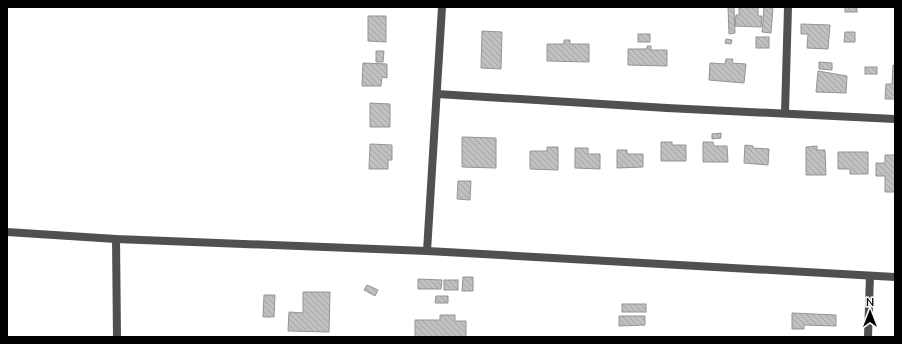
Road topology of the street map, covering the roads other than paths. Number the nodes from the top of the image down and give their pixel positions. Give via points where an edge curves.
1 (442, 7) edge
2 (788, 7) edge
3 (437, 94) junction
4 (785, 113) junction
5 (895, 119) edge
6 (7, 232) edge
7 (116, 239) junction
8 (427, 251) junction
9 (870, 276) junction
10 (895, 277) edge
11 (117, 337) edge
12 (868, 337) edge

1 - 3 street
2 - 4 street
3 - 4 street
3 - 8 street
4 - 5 street
6 - 7 street
7 - 8 street
7 - 11 street
8 - 9 street
9 - 10 street
9 - 12 street

